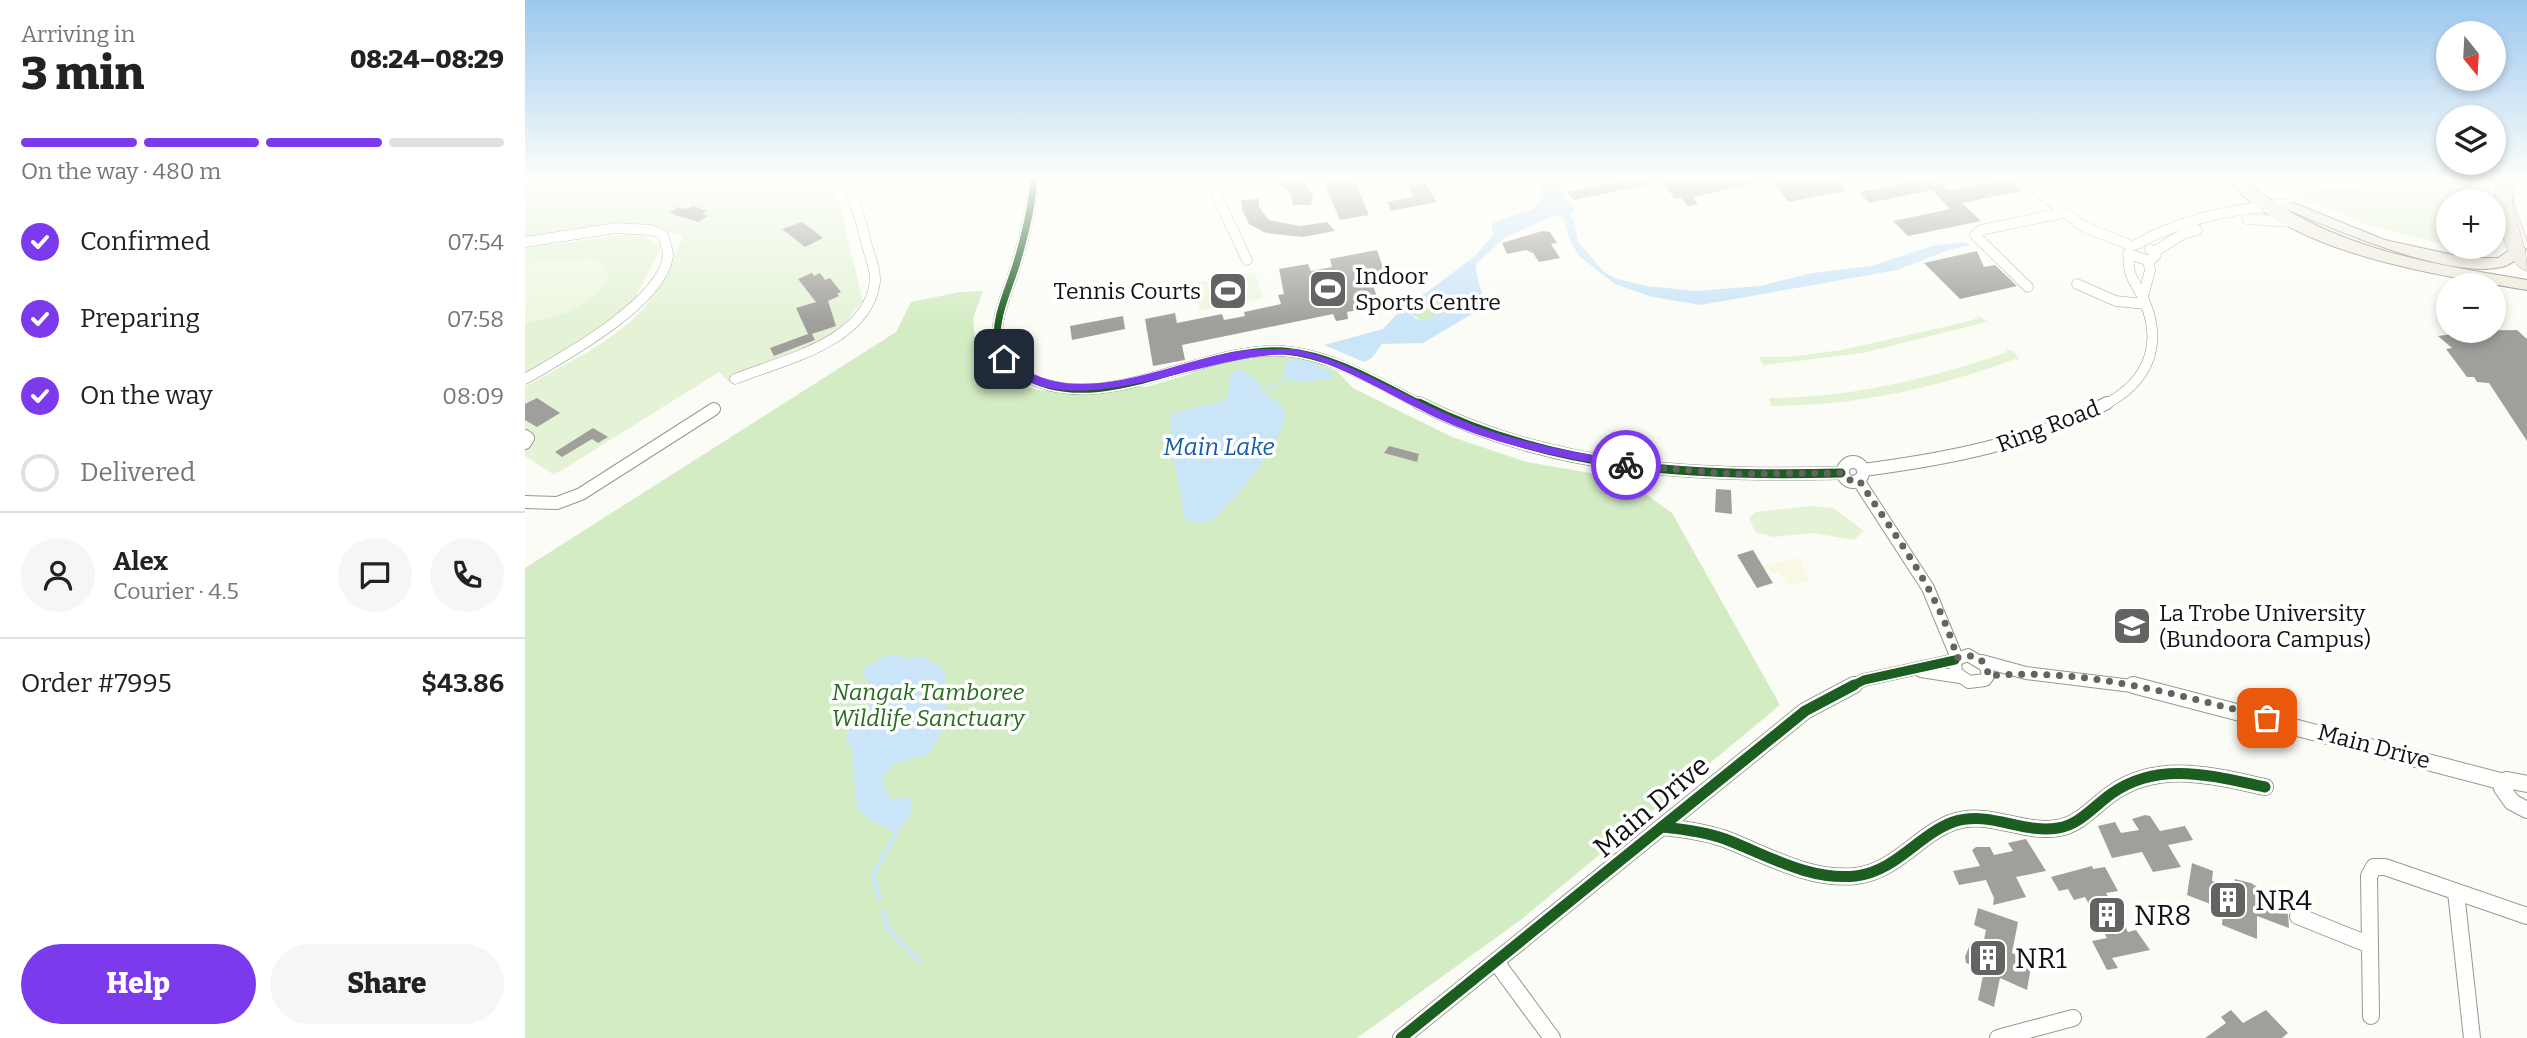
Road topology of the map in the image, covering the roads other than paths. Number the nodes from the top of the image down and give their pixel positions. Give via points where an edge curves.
1 (863, 227) edge
2 (1026, 227) edge
3 (1233, 227) edge
4 (1994, 227) edge
5 (2078, 227) edge
6 (2180, 227) edge
7 (2211, 227) edge
8 (2306, 227) edge
9 (2335, 227) edge
10 (2511, 227) edge
11 (525, 242) edge
12 (2518, 249) junction
13 (2131, 250) junction
14 (2151, 257) junction
15 (1248, 260) dead end
16 (2466, 263) junction
17 (2527, 266) edge
18 (2431, 270) junction
19 (2442, 273) edge
20 (2527, 275) edge
21 (2077, 284) dead end
22 (2527, 285) edge
23 (2028, 287) dead end
24 (2506, 290) edge
25 (2527, 295) edge
26 (2144, 301) junction
27 (525, 379) edge
28 (735, 379) dead end
29 (714, 409) dead end
30 (525, 436) edge
31 (525, 443) edge
32 (1861, 475) junction
33 (525, 502) edge
34 (1949, 630) junction
35 (1956, 659) junction
36 (1978, 659) junction
37 (1910, 670) junction
38 (2026, 673) junction
39 (1988, 676) junction
40 (1959, 677) junction
41 (2527, 784) edge
42 (2265, 787) dead end
43 (2513, 798) edge
44 (2075, 823) joint
45 (2527, 823) edge
46 (1662, 827) junction
47 (2456, 892) junction
48 (2298, 916) dead end
49 (2527, 916) edge
50 (2370, 945) junction
51 (1496, 962) junction
52 (2371, 1016) dead end
53 (2073, 1018) dead end
54 (1401, 1038) edge
55 (1552, 1038) edge
56 (1998, 1038) edge
57 (2472, 1038) edge

1 - 28 street via 876,279 863,312 824,344
2 - 32 street via 997,334 1004,359 1030,379 1091,389 1247,354 1296,352 1323,359 1451,420 1549,451 1679,471 1841,473 1850,480
3 - 15 street
4 - 23 street via 1975,235
5 - 13 street
6 - 13 street via 2155,234
7 - 14 street via 2191,232
8 - 18 main road via 2366,253
9 - 16 main road
10 - 12 highway
11 - 27 street via 647,228 663,235 667,249 654,283 637,304 599,335
12 - 16 main road via 2502,262
12 - 17 highway
13 - 14 street
13 - 26 street, Ring Road via 2127,262 2131,283
14 - 26 street, Ring Road
16 - 20 main road
18 - 19 main road
18 - 22 main road
21 - 26 street via 2116,301
24 - 25 main road
26 - 32 street, Ring Road via 2153,329 2152,358 2141,377 2111,401 2011,442
29 - 33 street via 581,494 557,503
30 - 31 street
32 - 34 street
34 - 35 street
34 - 36 street
35 - 36 street, Main Drive
35 - 37 street, Main Drive
35 - 40 street
36 - 38 street, Main Drive
36 - 39 street
37 - 40 street, Main Drive
37 - 46 street, Main Drive via 1848,686 1805,711
38 - 39 street, Main Drive
38 - 43 street, Main Drive via 2128,684 2364,743 2474,774
39 - 40 street, Main Drive via 1975,683
41 - 43 street via 2512,779
42 - 44 street via 2180,770 2155,772 2118,789
43 - 45 street
44 - 46 street via 2058,829 1984,817 1961,819 1940,828 1882,870 1839,877 1802,872 1723,839
46 - 51 street, Main Drive
47 - 49 street
47 - 50 street via 2374,867 2369,876
47 - 57 street
48 - 50 street
50 - 52 street
51 - 54 street, Main Drive
51 - 55 street
53 - 56 street

